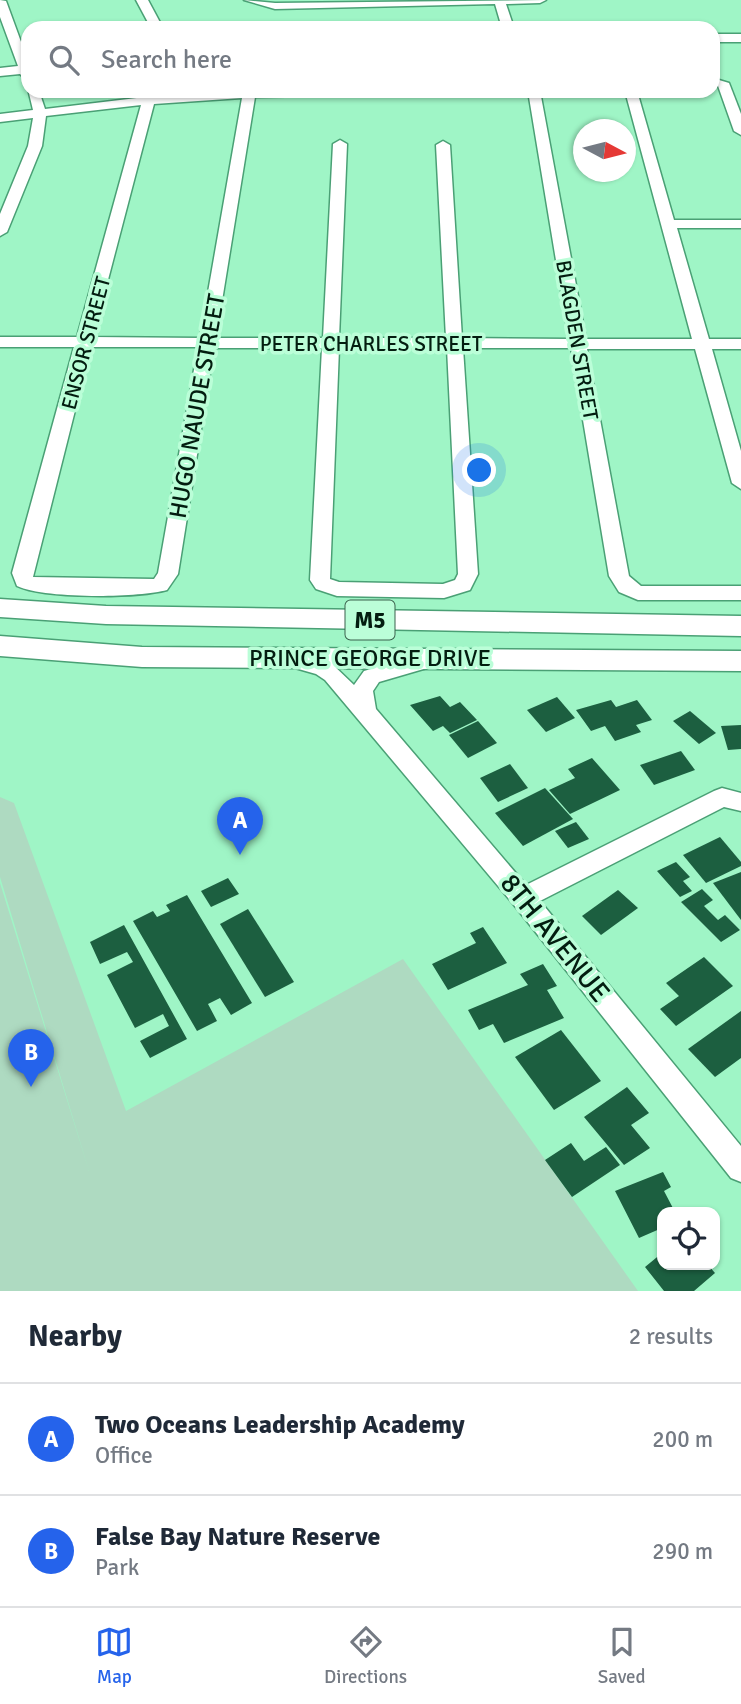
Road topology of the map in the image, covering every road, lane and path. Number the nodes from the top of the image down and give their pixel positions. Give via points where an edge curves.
1 (142, 0) edge
2 (250, 0) edge
3 (499, 0) edge
4 (540, 0) edge
5 (0, 1) edge
6 (153, 21) edge
7 (506, 21) edge
8 (720, 38) edge
9 (741, 38) edge
10 (21, 56) edge
11 (0, 72) edge
12 (21, 72) edge
13 (720, 83) edge
14 (741, 83) edge
15 (720, 87) edge
16 (35, 98) edge
17 (149, 98) joint
18 (248, 98) edge
19 (535, 98) edge
20 (633, 98) edge
21 (40, 112) junction
22 (0, 118) edge
23 (741, 131) edge
24 (340, 144) dead end
25 (443, 145) dead end
26 (669, 224) junction
27 (741, 224) edge
28 (0, 232) edge
29 (0, 342) edge
30 (86, 342) junction
31 (208, 343) junction
32 (454, 343) junction
33 (701, 343) junction
34 (578, 344) junction
35 (741, 344) edge
36 (330, 345) junction
37 (741, 482) edge
38 (28, 585) joint
39 (741, 593) edge
40 (0, 608) edge
41 (741, 626) edge
42 (0, 646) edge
43 (276, 657) junction
44 (441, 659) junction
45 (741, 661) edge
46 (365, 711) junction
47 (731, 800) edge
48 (523, 898) junction
49 (741, 1168) edge

1 - 6 street
2 - 3 street via 270,6
3 - 4 street
3 - 7 street
5 - 10 street
8 - 9 street
11 - 12 street
13 - 14 street
15 - 23 street
16 - 21 street
17 - 21 street
17 - 30 street, ENSOR STREET
18 - 31 street, HUGO NAUDE STREET
19 - 34 street, BLAGDEN STREET
20 - 26 street
21 - 22 street
21 - 28 street via 35,146
24 - 36 street
25 - 32 street
26 - 27 street
26 - 33 street
29 - 30 street, PETER CHARLES STREET
30 - 31 street, PETER CHARLES STREET
30 - 38 street, ENSOR STREET via 22,573
31 - 36 street, PETER CHARLES STREET
31 - 38 street, HUGO NAUDE STREET via 171,565 164,581 119,588
32 - 34 street, PETER CHARLES STREET
32 - 36 street, PETER CHARLES STREET
32 - 36 street via 467,580 444,591 337,589 323,584 319,574
33 - 34 street, PETER CHARLES STREET
33 - 35 street, PETER CHARLES STREET
33 - 37 street
34 - 39 street, BLAGDEN STREET via 618,576 638,593
40 - 41 main road, PRINCE GEORGE DRIVE / M5 via 106,615
42 - 43 main road, PRINCE GEORGE DRIVE / M5 via 85,655
43 - 44 main road, PRINCE GEORGE DRIVE / M5
43 - 46 street, 8TH AVENUE via 323,668
44 - 45 main road, PRINCE GEORGE DRIVE / M5
44 - 46 street via 372,676 362,690
46 - 48 street, 8TH AVENUE
47 - 48 street
48 - 49 street, 8TH AVENUE

